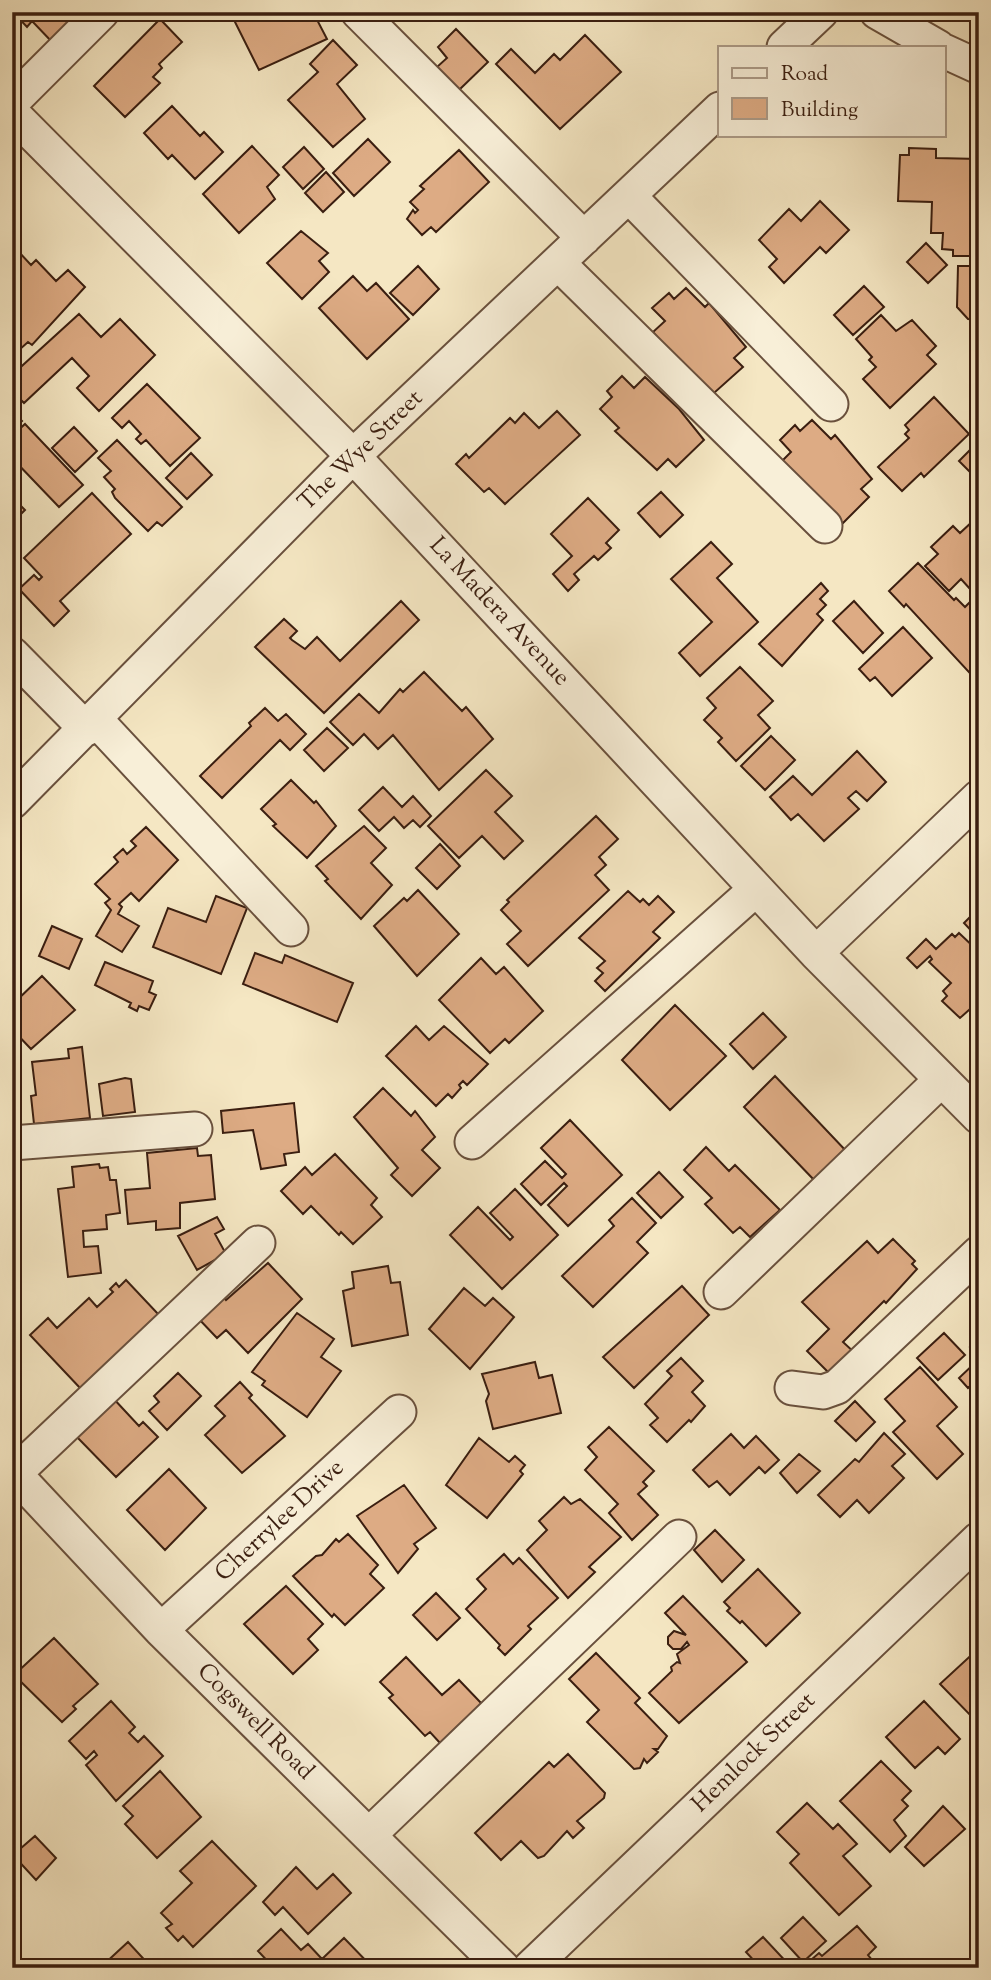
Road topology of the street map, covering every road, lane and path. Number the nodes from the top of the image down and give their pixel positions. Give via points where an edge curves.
1 (102, 12) edge
2 (358, 12) edge
3 (821, 12) edge
4 (877, 12) edge
5 (785, 46) edge
6 (936, 46) edge
7 (946, 52) edge
8 (979, 67) edge
9 (12, 102) edge
10 (718, 111) edge
11 (12, 113) edge
12 (629, 196) junction
13 (584, 238) junction
14 (558, 262) junction
15 (831, 404) dead end
16 (354, 456) junction
17 (825, 526) dead end
18 (12, 654) edge
19 (90, 724) junction
20 (979, 797) edge
21 (12, 802) edge
22 (756, 889) junction
23 (291, 929) dead end
24 (816, 953) junction
25 (941, 1080) junction
26 (979, 1118) edge
27 (195, 1129) dead end
28 (472, 1142) dead end
29 (12, 1143) edge
30 (258, 1243) dead end
31 (979, 1252) edge
32 (721, 1292) dead end
33 (792, 1388) dead end
34 (399, 1412) dead end
35 (13, 1472) edge
36 (679, 1537) dead end
37 (979, 1539) edge
38 (161, 1630) junction
39 (369, 1835) junction
40 (503, 1968) edge
41 (530, 1968) edge

1 - 9 street
2 - 13 street
3 - 5 street
4 - 6 street
7 - 8 street
10 - 12 street, The Wye Street
11 - 16 street, La Madera Avenue
12 - 13 street, The Wye Street
12 - 15 street
13 - 14 street, The Wye Street
14 - 16 street, The Wye Street
14 - 17 street
16 - 19 street, The Wye Street
16 - 22 street, La Madera Avenue
18 - 19 street
19 - 21 street, The Wye Street
19 - 23 street
20 - 24 street
22 - 24 street, La Madera Avenue
22 - 28 street
24 - 25 street, La Madera Avenue
25 - 26 street, La Madera Avenue
25 - 32 street
27 - 29 street
30 - 35 street
31 - 33 street via 837,1387 823,1392
34 - 38 street, Cherrylee Drive
35 - 38 street, Cogswell Road
36 - 39 street
37 - 41 street, Hemlock Street
38 - 39 street, Cogswell Road
39 - 40 street, Cogswell Road

